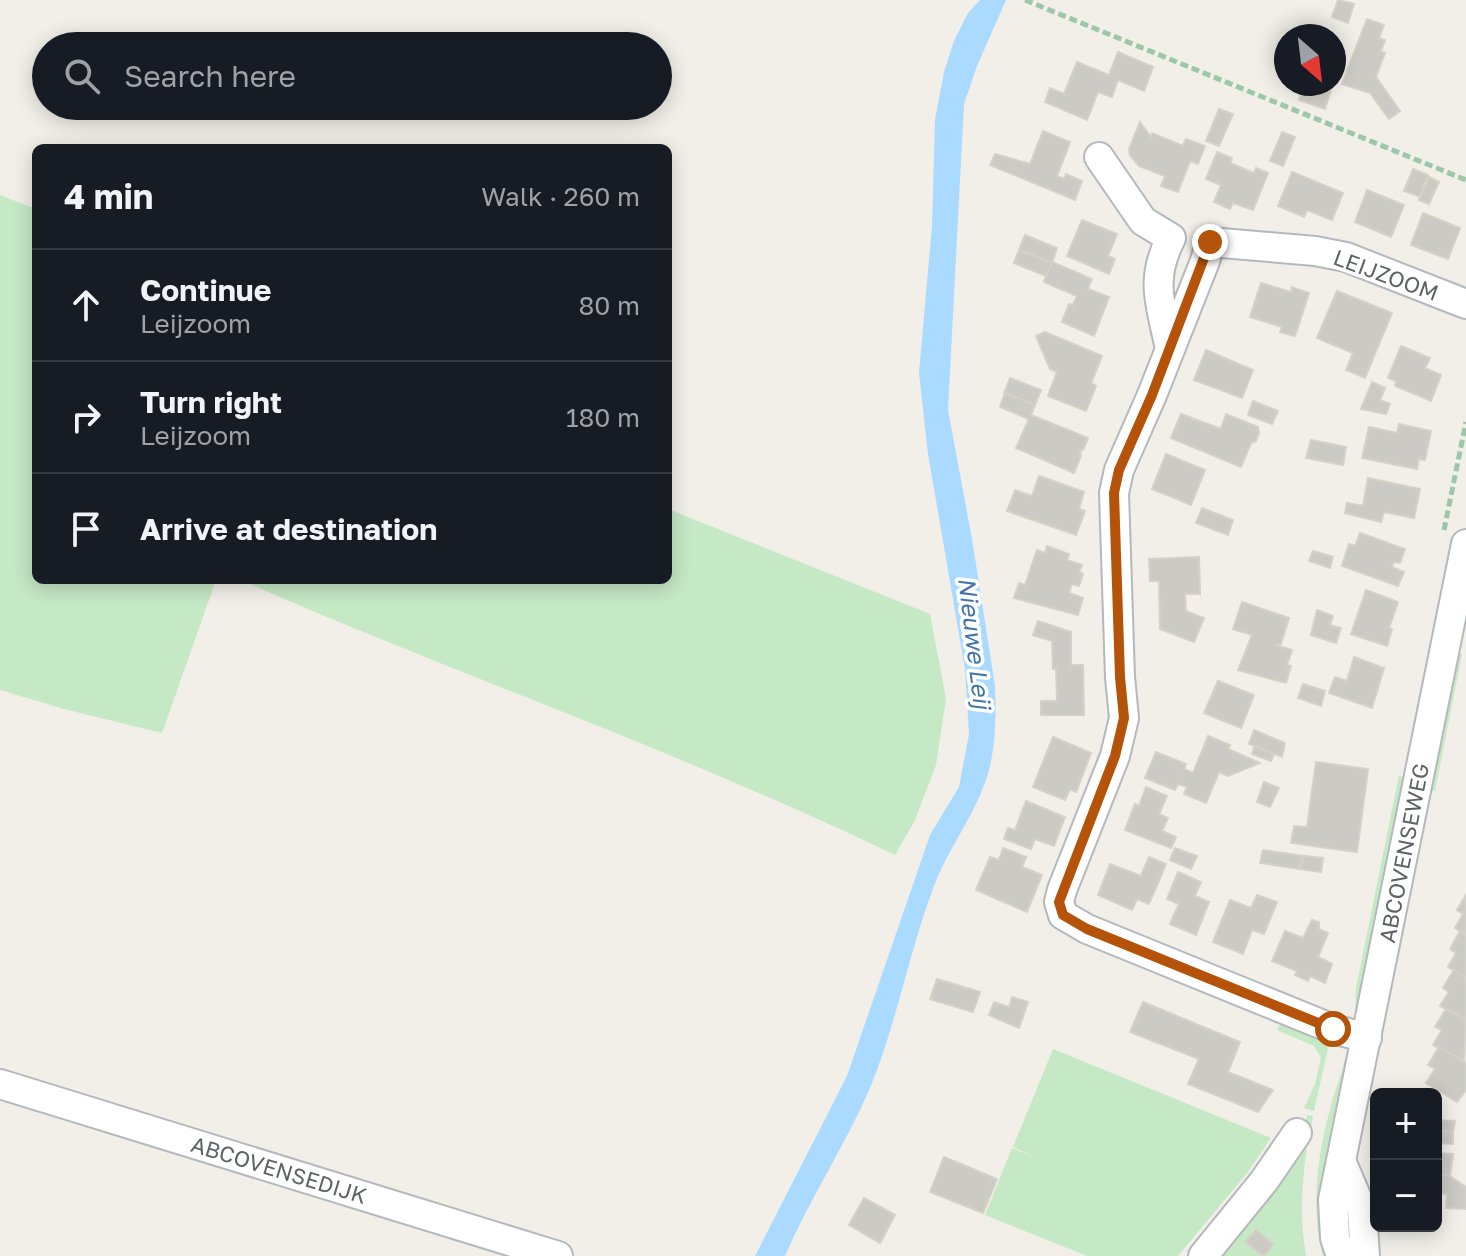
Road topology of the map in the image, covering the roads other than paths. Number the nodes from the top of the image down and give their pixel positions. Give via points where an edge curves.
1 (1099, 157) dead end
2 (1171, 238) junction
3 (1210, 242) junction
4 (1466, 304) edge
5 (1170, 349) junction
6 (1466, 544) edge
7 (1367, 1038) junction
8 (0, 1084) edge
9 (1297, 1133) dead end
10 (1342, 1163) junction
11 (558, 1256) edge
12 (1203, 1256) edge
13 (1341, 1256) edge
14 (1365, 1256) edge

1 - 2 street, LEIJZOOM via 1143,221
2 - 3 street, LEIJZOOM
2 - 5 street via 1156,284
3 - 4 street, LEIJZOOM via 1346,257
3 - 5 street
5 - 7 street via 1114,493 1124,718 1115,756 1059,902 1063,915 1087,929
6 - 7 street, ABCOVENSEWEG
7 - 10 street, ABCOVENSEWEG
8 - 11 street, ABCOVENSEDIJK
9 - 12 street
10 - 13 street, ABCOVENSEWEG via 1333,1200
10 - 14 street via 1362,1210

